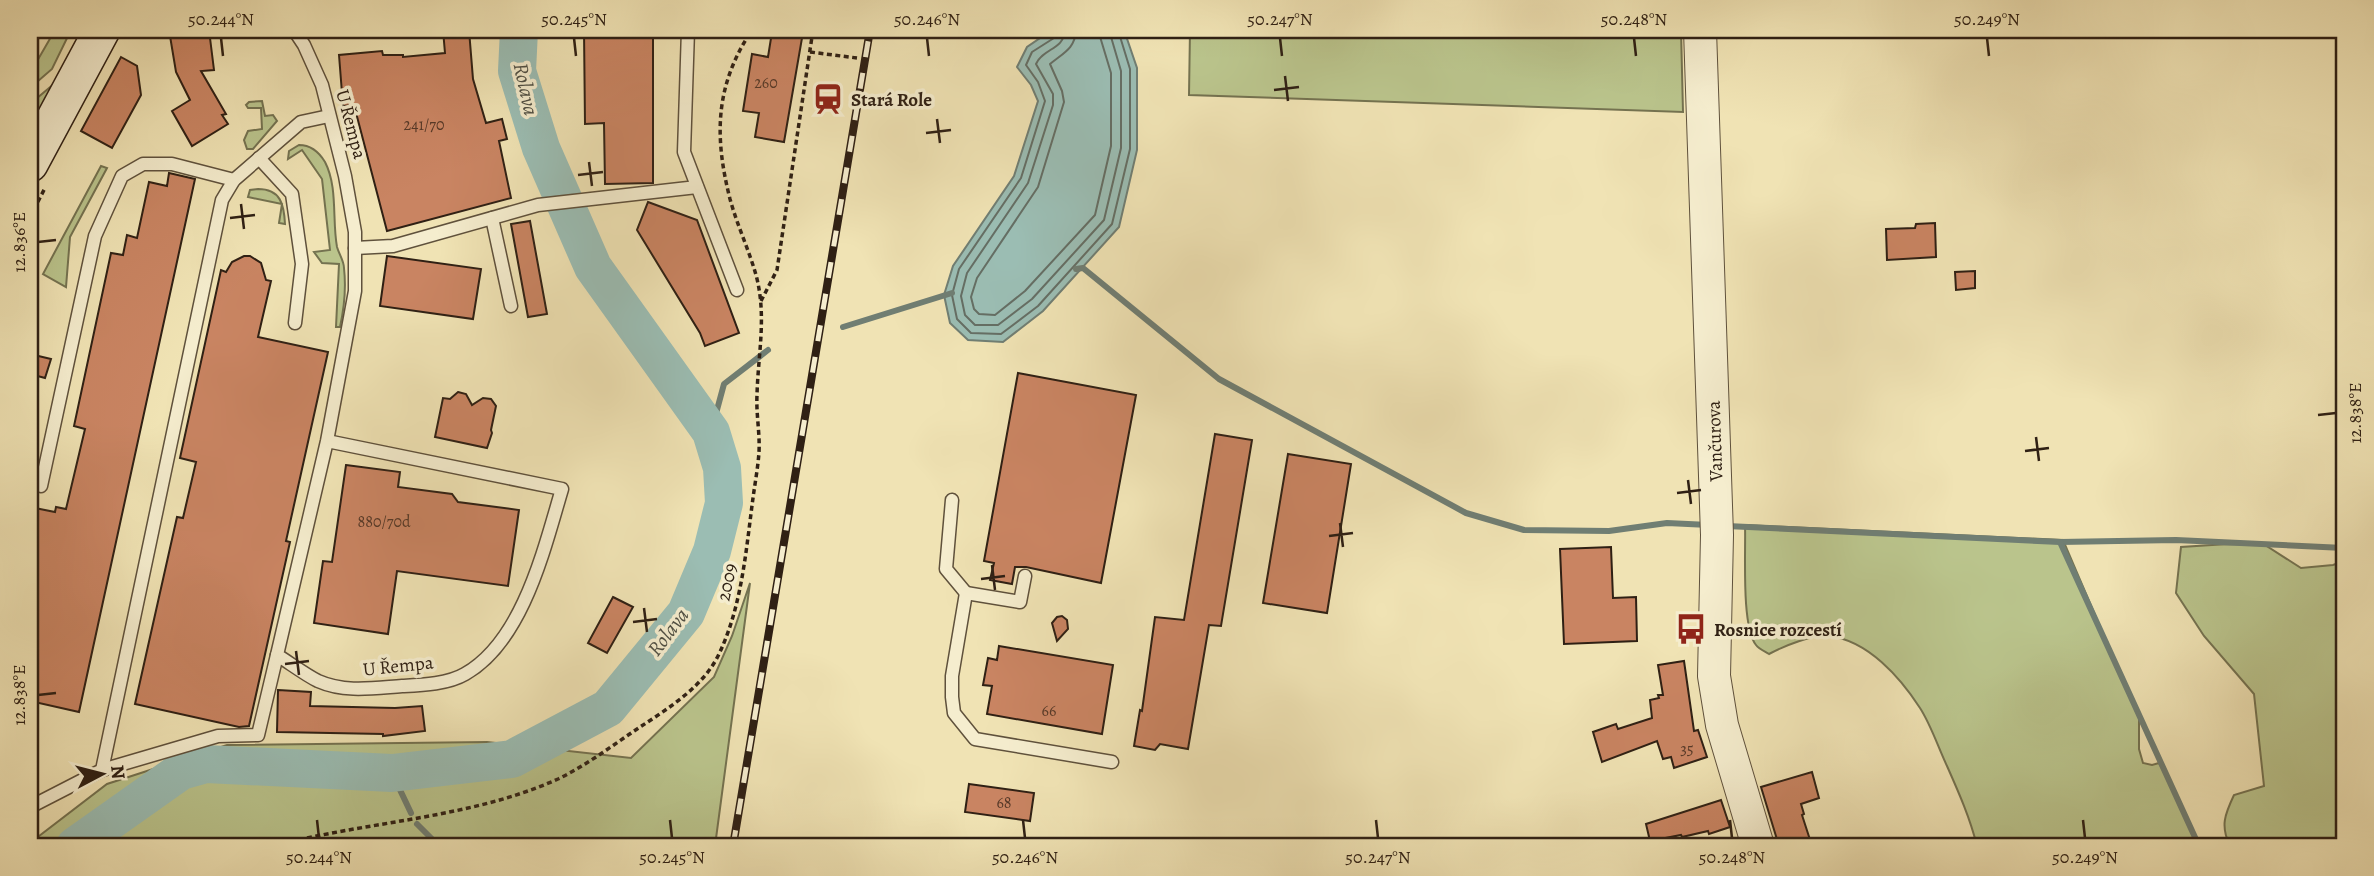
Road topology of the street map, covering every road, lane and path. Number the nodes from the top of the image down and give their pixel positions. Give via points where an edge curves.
1 (102, 30) edge
2 (294, 30) edge
3 (688, 30) edge
4 (752, 30) edge
5 (813, 30) edge
6 (1700, 30) edge
7 (810, 52) junction
8 (857, 58) dead end
9 (329, 116) junction
10 (259, 158) junction
11 (30, 164) edge
12 (234, 180) junction
13 (697, 187) junction
14 (492, 218) junction
15 (355, 248) junction
16 (737, 290) dead end
17 (760, 304) junction
18 (511, 306) dead end
19 (295, 323) dead end
20 (327, 441) junction
21 (41, 486) dead end
22 (952, 500) dead end
23 (1025, 576) dead end
24 (966, 593) junction
25 (277, 655) junction
26 (1112, 762) dead end
27 (102, 770) junction
28 (30, 807) edge
29 (274, 846) edge
30 (1758, 846) edge

1 - 11 main road
2 - 9 lane, U Řempa via 322,85
3 - 13 lane via 684,152
4 - 17 path, 2009 via 723,89 719,130 730,199 757,277
5 - 7 path
6 - 30 street, Vančurova via 1717,535 1714,676 1722,725
7 - 8 path
7 - 17 path via 777,270
9 - 10 lane via 300,122
9 - 15 lane, U Řempa via 345,176
10 - 12 lane
10 - 19 lane via 292,194 302,264
12 - 21 lane via 172,164 143,164 122,176 95,236
12 - 27 lane via 222,200
13 - 14 lane via 538,205
13 - 16 lane
14 - 15 lane via 393,246
14 - 18 lane
15 - 20 lane, U Řempa via 355,291
17 - 29 path, 2009 via 759,452 743,578 729,630 708,673 659,715 550,782 458,809
20 - 25 lane, U Řempa
20 - 25 lane, U Řempa via 562,489 519,614 485,660 462,676 425,685 353,690 319,681
22 - 24 lane via 946,569
23 - 24 lane via 1020,602
24 - 26 lane via 952,697 954,713 965,729 975,739
25 - 27 lane via 258,735 218,736
27 - 28 lane

